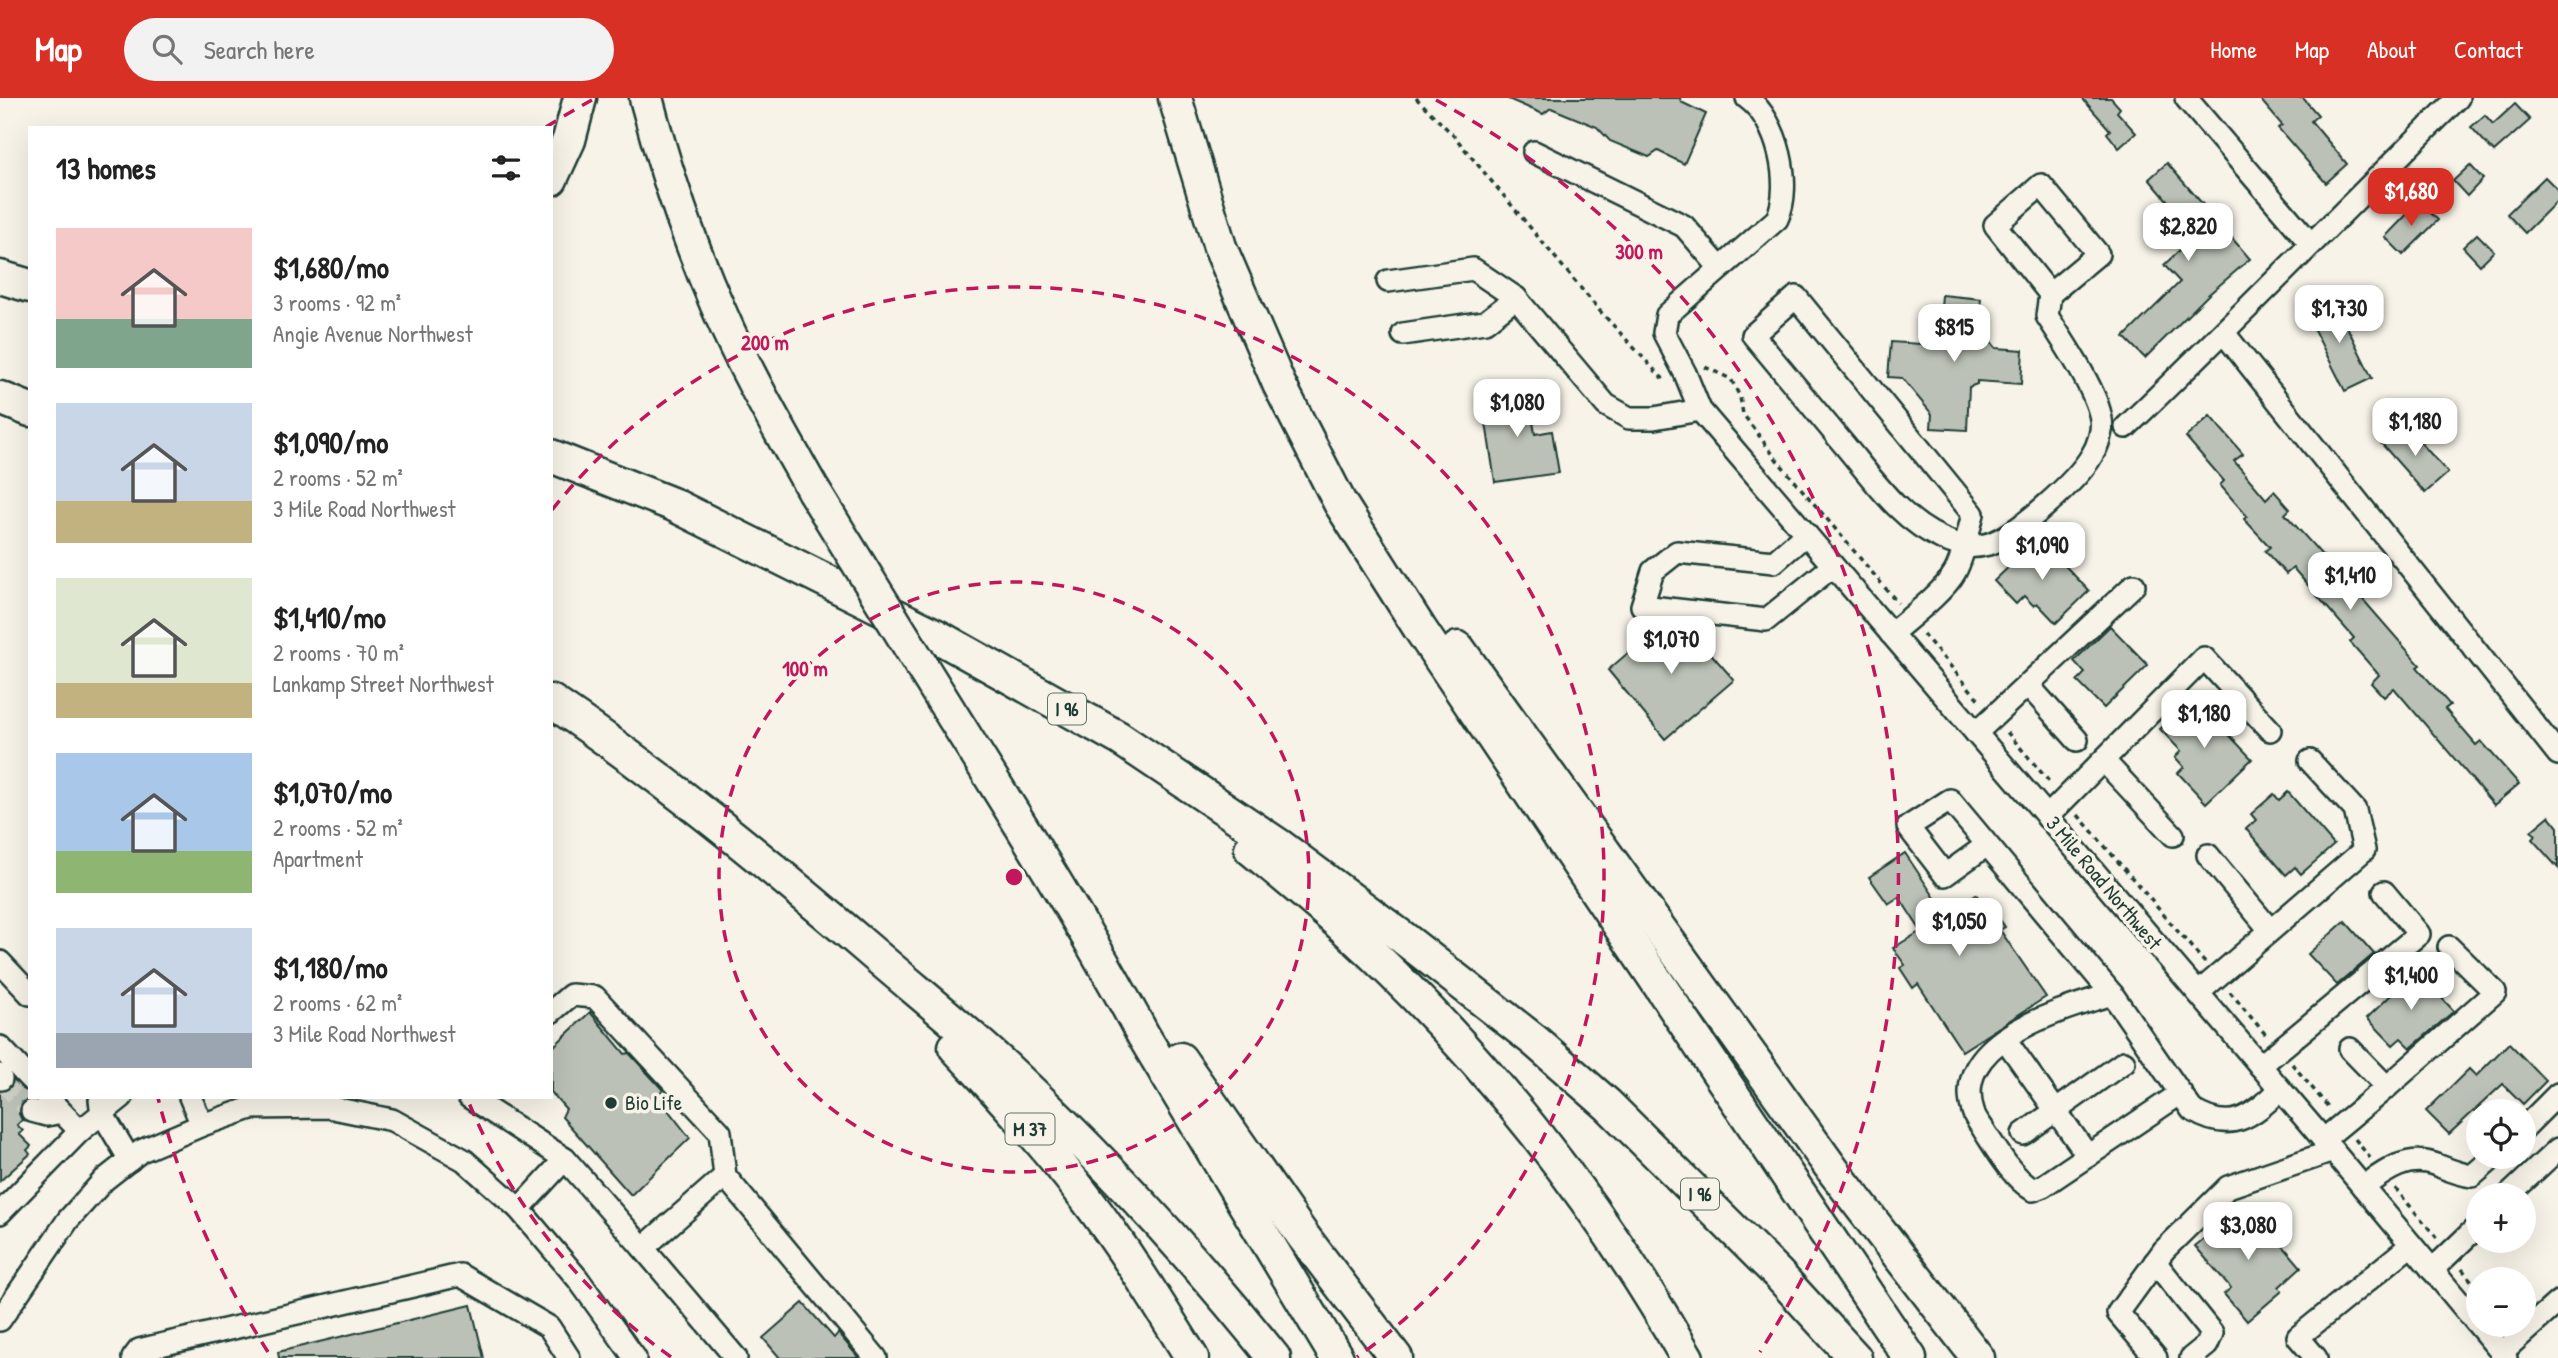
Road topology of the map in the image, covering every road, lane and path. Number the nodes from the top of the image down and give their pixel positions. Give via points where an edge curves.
1 (580, 98) edge
2 (646, 98) edge
3 (1175, 98) edge
4 (1747, 98) edge
5 (2186, 98) edge
6 (2458, 98) edge
7 (1534, 152) dead end
8 (553, 175) edge
9 (2310, 243) junction
10 (0, 264) edge
11 (1720, 268) junction
12 (28, 269) edge
13 (0, 277) edge
14 (1388, 281) dead end
15 (28, 285) edge
16 (2050, 294) junction
17 (1516, 298) junction
18 (2224, 333) junction
19 (1403, 334) dead end
20 (0, 398) edge
21 (28, 410) edge
22 (1700, 410) junction
23 (2126, 427) dead end
24 (553, 457) edge
25 (1340, 503) junction
26 (1806, 534) junction
27 (1963, 547) junction
28 (1833, 566) junction
29 (2134, 585) dead end
30 (1891, 634) junction
31 (2028, 684) junction
32 (553, 702) edge
33 (2270, 730) dead end
34 (1976, 733) junction
35 (1119, 738) junction
36 (2077, 740) dead end
37 (2558, 754) edge
38 (2104, 761) junction
39 (2310, 761) dead end
40 (2046, 817) junction
41 (2173, 835) dead end
42 (1987, 845) dead end
43 (2207, 855) dead end
44 (2384, 892) dead end
45 (838, 924) junction
46 (2270, 930) junction
47 (2449, 947) dead end
48 (0, 962) edge
49 (1117, 986) junction
50 (28, 992) edge
51 (2198, 993) junction
52 (2112, 994) junction
53 (553, 1010) edge
54 (2005, 1039) junction
55 (2350, 1049) dead end
56 (0, 1051) edge
57 (2124, 1062) dead end
58 (2260, 1066) junction
59 (28, 1077) edge
60 (2387, 1087) junction
61 (2280, 1090) junction
62 (2180, 1093) junction
63 (2558, 1094) edge
64 (116, 1099) edge
65 (191, 1099) edge
66 (472, 1099) edge
67 (100, 1105) edge
68 (47, 1106) tunnel mouth
69 (380, 1107) edge
70 (2055, 1111) junction
71 (2536, 1116) edge
72 (202, 1125) junction
73 (80, 1131) junction
74 (2022, 1134) dead end
75 (2328, 1145) junction
76 (2558, 1149) edge
77 (2088, 1156) junction
78 (565, 1159) junction
79 (130, 1160) junction
80 (2480, 1169) edge
81 (725, 1176) junction
82 (2522, 1183) edge
83 (2363, 1187) junction
84 (519, 1209) junction
85 (0, 1213) edge
86 (2466, 1237) edge
87 (2411, 1245) junction
88 (643, 1248) junction
89 (2155, 1262) junction
90 (2432, 1270) junction
91 (2558, 1302) edge
92 (0, 1320) edge
93 (2503, 1355) edge
94 (133, 1358) edge
95 (569, 1358) edge
96 (635, 1358) edge
97 (736, 1358) edge
98 (876, 1358) edge
99 (1192, 1358) edge
100 (1274, 1358) edge
101 (1337, 1358) edge
102 (1395, 1358) edge
103 (1687, 1358) edge
104 (1856, 1358) edge
105 (1910, 1358) edge
106 (1978, 1358) edge
107 (2156, 1358) edge
108 (2191, 1358) edge
109 (2316, 1358) edge

1 - 8 highway via 569,140
2 - 49 highway, bridge via 681,211 753,382 813,491
3 - 25 highway via 1220,247 1279,384
4 - 11 street, 3 Mile Road Northwest via 1758,106 1774,139 1785,192 1777,219
5 - 9 street
6 - 9 street
7 - 11 street via 1684,226
9 - 18 street
10 - 12 highway
11 - 22 street, 3 Mile Road Northwest via 1667,315 1664,333
13 - 15 highway
14 - 17 street via 1473,269
16 - 16 street via 1995,225 2041,185 2098,254
16 - 27 street via 2047,316 2074,358 2101,420 2098,442 2079,472 2028,521 1998,540
17 - 19 street via 1485,323
17 - 22 street via 1606,405 1629,418
18 - 23 street
18 - 37 street
20 - 21 highway
22 - 26 street, 3 Mile Road Northwest
24 - 35 highway, I 96 via 672,504 935,635
25 - 105 highway
25 - 106 highway via 1426,604 1835,1172
26 - 28 street, 3 Mile Road Northwest
26 - 28 street via 1774,562 1677,552 1653,571 1642,606 1766,620
27 - 27 street via 1973,514 1796,297 1752,335 1890,500 1916,525
27 - 30 street via 1947,583
28 - 30 street, 3 Mile Road Northwest
29 - 31 street
30 - 34 street, 3 Mile Road Northwest
31 - 34 street
31 - 36 street
32 - 45 highway via 697,808
33 - 38 street via 2204,658
34 - 40 street, 3 Mile Road Northwest
35 - 103 highway via 1352,935 1425,1007 1499,1088 1553,1157 1612,1237
35 - 104 highway, I 96 via 1280,846 1535,1041 1666,1160
38 - 40 street
38 - 41 street
39 - 46 street via 2355,810 2364,850
40 - 51 street, 3 Mile Road Northwest
42 - 52 street
43 - 46 street
44 - 58 street via 2419,934
45 - 99 highway, M 37 via 1032,1131 1094,1209
45 - 100 highway via 1003,1065 1093,1153
46 - 51 street
47 - 60 street via 2495,992
48 - 50 street
49 - 101 highway
49 - 102 highway via 1163,1037
51 - 58 street, 3 Mile Road Northwest
52 - 54 street via 2058,1010
52 - 62 street
53 - 81 street via 570,995 595,996 720,1132
54 - 70 street
54 - 77 street via 1976,1066 1973,1079 1974,1114 1989,1137 2023,1184 2033,1190
55 - 60 street
56 - 59 street
57 - 70 street
58 - 61 street, 3 Mile Road Northwest
60 - 75 street
61 - 62 street via 2249,1116 2223,1122 2192,1110
61 - 75 street, 3 Mile Road Northwest
62 - 77 street
63 - 71 street
64 - 67 street
65 - 72 street
66 - 78 street
67 - 73 street
67 - 79 street
68 - 73 street
69 - 72 street via 251,1108
69 - 84 street via 392,1120 464,1160
70 - 74 street
70 - 77 street
72 - 79 street
73 - 85 street
75 - 83 street, 3 Mile Road Northwest
75 - 89 street via 2228,1187
76 - 82 street
78 - 84 street
78 - 88 street
79 - 92 street via 104,1180 68,1220
80 - 83 street via 2472,1176 2460,1175 2430,1162 2415,1161 2398,1164
81 - 88 street
81 - 98 street
83 - 87 street, 3 Mile Road Northwest
84 - 96 street via 578,1279
86 - 90 street
87 - 90 street, 3 Mile Road Northwest
87 - 109 street via 2298,1337
88 - 97 street
89 - 107 street via 2118,1313
89 - 108 street via 2211,1333 2207,1345
90 - 93 street, 3 Mile Road Northwest
91 - 93 street
94 - 95 street via 139,1350 460,1275 549,1327

